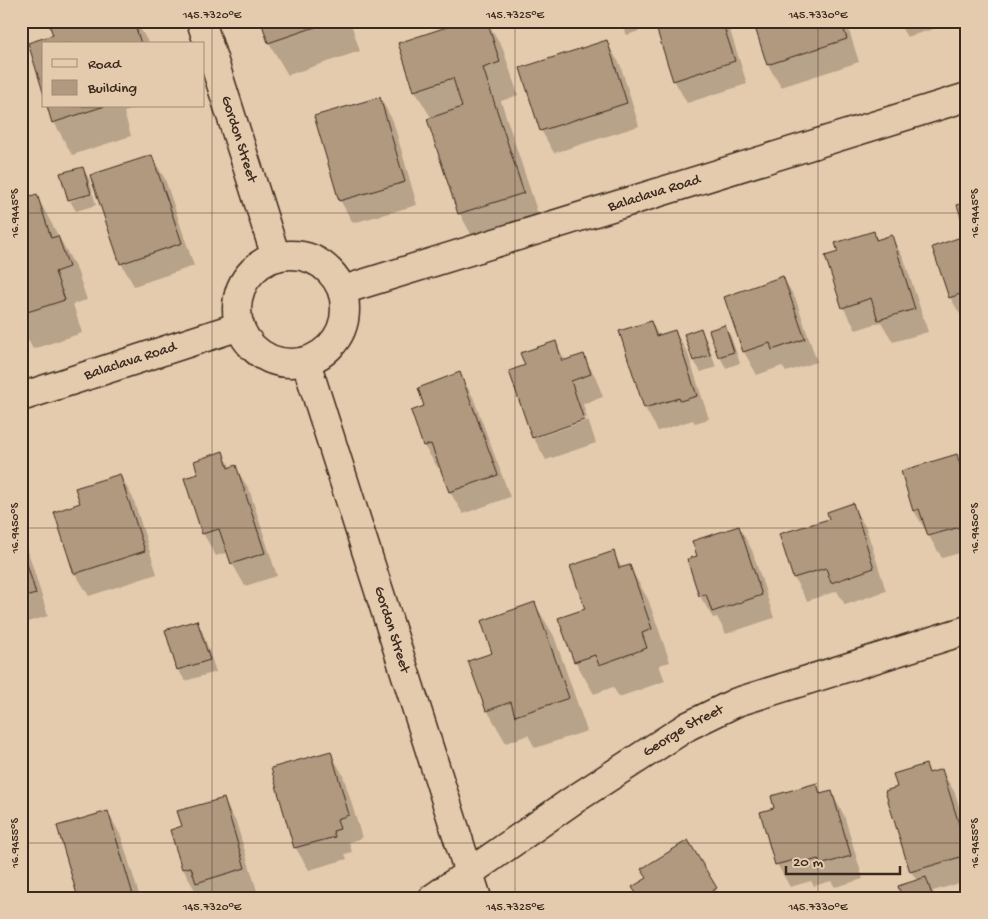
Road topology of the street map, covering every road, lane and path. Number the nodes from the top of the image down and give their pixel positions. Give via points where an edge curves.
1 (202, 21) edge
2 (967, 96) edge
3 (276, 257) junction
4 (343, 290) junction
5 (240, 326) junction
6 (306, 362) junction
7 (21, 397) edge
8 (967, 630) edge
9 (473, 886) edge
10 (433, 898) edge

1 - 3 street, Gordon Street
2 - 4 street, Balaclava Road
3 - 4 street via 303,256 320,263 334,275
3 - 5 street via 253,270 243,285 237,302
4 - 6 street via 346,308 336,342
5 - 6 street via 249,344 271,360 288,364
5 - 7 street, Balaclava Road
6 - 9 street, Gordon Street
8 - 9 street, George Street via 737,702 688,726 572,801
9 - 10 street, George Street

